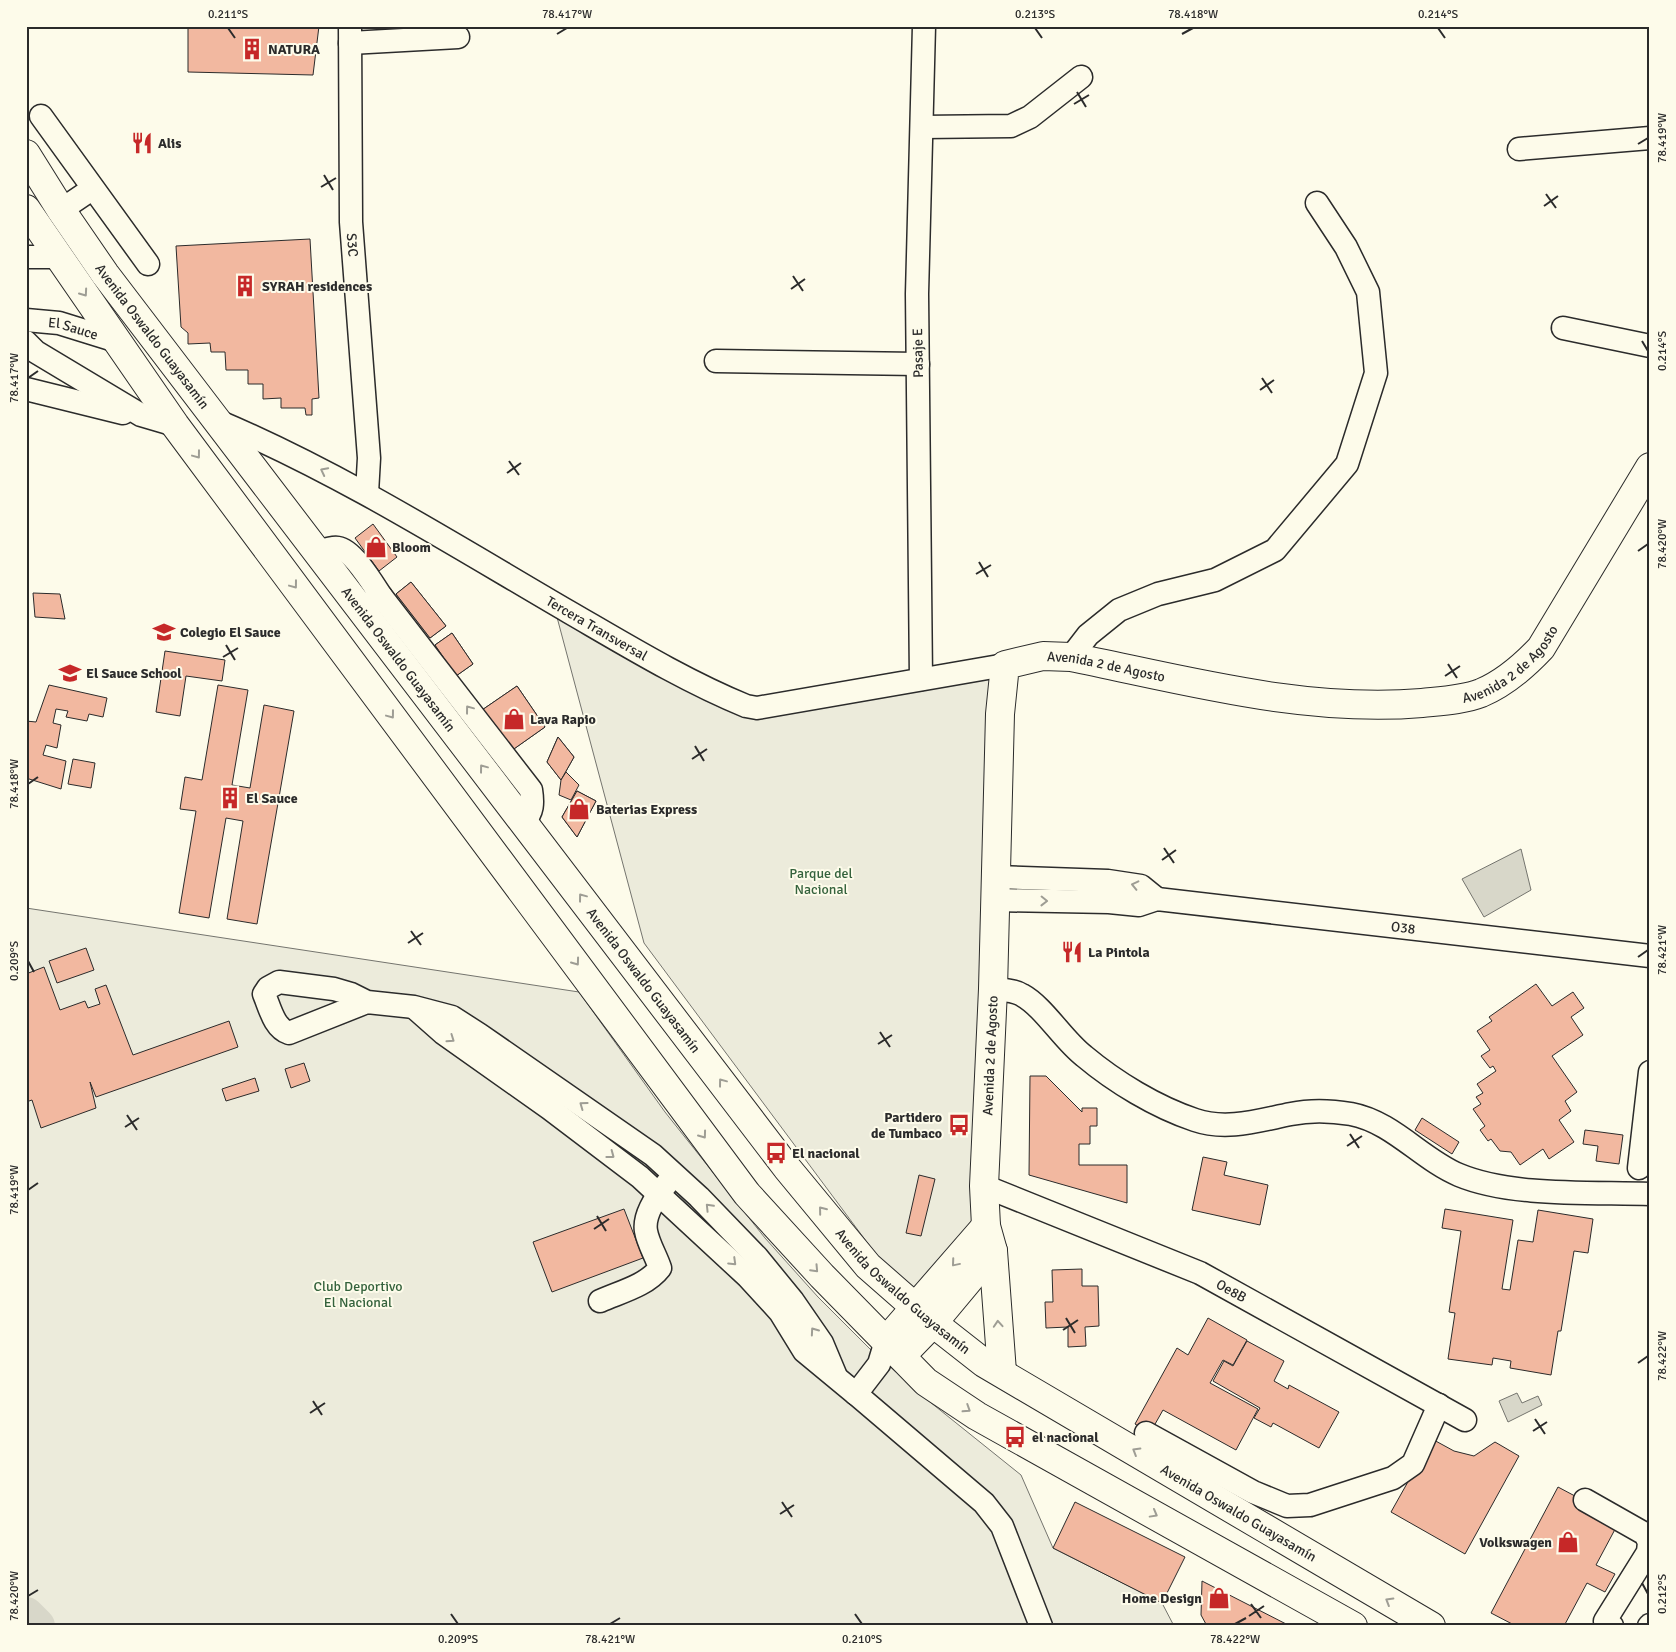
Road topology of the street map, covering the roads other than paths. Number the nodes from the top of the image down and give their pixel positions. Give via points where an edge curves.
1 (924, 26) edge
2 (350, 35) edge
3 (458, 37) dead end
4 (1081, 77) dead end
5 (41, 116) dead end
6 (922, 127) junction
7 (1650, 138) edge
8 (1519, 149) dead end
9 (26, 154) edge
10 (92, 189) junction
11 (1317, 203) dead end
12 (26, 209) edge
13 (61, 210) junction
14 (26, 257) edge
15 (59, 257) junction
16 (148, 264) dead end
17 (26, 320) edge
18 (1563, 328) dead end
19 (117, 341) junction
20 (26, 342) edge
21 (1650, 346) edge
22 (716, 361) dead end
23 (918, 364) junction
24 (26, 389) edge
25 (141, 415) junction
26 (220, 422) junction
27 (174, 425) junction
28 (1650, 466) edge
29 (367, 493) junction
30 (1070, 657) junction
31 (1004, 665) junction
32 (921, 679) junction
33 (996, 888) junction
34 (1650, 956) edge
35 (993, 989) junction
36 (367, 1002) dead end
37 (414, 1008) junction
38 (1650, 1072) edge
39 (1639, 1168) dead end
40 (674, 1175) junction
41 (984, 1186) junction
42 (659, 1194) junction
43 (1650, 1194) edge
44 (989, 1239) junction
45 (600, 1300) dead end
46 (925, 1316) junction
47 (888, 1354) junction
48 (1002, 1372) junction
49 (835, 1374) junction
50 (856, 1394) junction
51 (1439, 1405) junction
52 (1465, 1420) dead end
53 (1146, 1433) dead end
54 (1586, 1500) dead end
55 (1322, 1616) edge
56 (1606, 1624) edge
57 (1041, 1626) edge
58 (1354, 1626) edge
59 (1431, 1626) edge

1 - 6 street, Pasaje E
2 - 3 street
2 - 29 street, S3C via 351,222 369,458
4 - 6 street via 1030,117 1011,126
5 - 10 street
6 - 23 street, Pasaje E
7 - 8 street
9 - 13 main road, Avenida Oswaldo Guayasamín
10 - 13 street
10 - 16 street
11 - 30 street via 1346,247 1368,292 1376,372 1347,464 1275,550 1215,580 1158,594 1119,610 1088,636
12 - 15 main road
13 - 26 main road, Avenida Oswaldo Guayasamín via 105,274
14 - 15 street
15 -> 19 main road
17 - 19 street, El Sauce via 59,323
18 - 21 street
19 - 27 main road
20 - 25 street via 36,352
22 - 23 street
23 - 32 street, Pasaje E
24 - 25 street
25 - 27 street
29 -> 26 street, Tercera Transversal
46 -> 26 main road, Avenida Oswaldo Guayasamín via 868,1266 787,1168 524,822 371,602 318,552
27 -> 47 main road via 747,1194
28 - 30 main road, Avenida 2 de Agosto via 1541,648 1517,672 1481,692 1450,700 1384,706 1334,703 1266,696
29 - 32 street, Tercera Transversal via 613,637 746,706 757,708
30 - 31 main road, Avenida 2 de Agosto via 1043,656
31 - 32 street, Tercera Transversal
31 - 33 main road, Avenida 2 de Agosto
33 - 34 street, O38 via 1139,905 1157,899
33 - 35 main road, Avenida 2 de Agosto
35 - 41 main road, Avenida 2 de Agosto
35 - 43 street via 1022,995 1099,1068 1196,1120 1224,1125 1263,1122 1293,1114 1351,1114 1377,1121 1457,1174 1485,1184
36 - 37 street
40 -> 37 street via 638,1144 473,1030 452,1017
37 -> 42 street
38 - 39 street
40 - 42 street
49 -> 40 street via 822,1343 793,1301 757,1257
41 - 44 main road, Avenida 2 de Agosto
41 - 51 street, Oe8B via 1200,1274
42 - 45 street via 648,1216 646,1231 660,1268 643,1283
42 -> 49 street via 748,1277 780,1312 804,1350
44 - 46 main road
48 -> 44 main road, Avenida 2 de Agosto
46 - 47 main road
46 - 48 main road, Avenida Oswaldo Guayasamín via 984,1363
47 - 50 street
47 -> 55 main road via 977,1416
59 -> 48 main road, Avenida Oswaldo Guayasamín
49 - 50 street
50 - 57 street via 984,1503 1002,1526
51 - 52 street, Oe8B
51 - 53 street via 1413,1464 1393,1478 1310,1505 1287,1506 1253,1492
54 - 56 street via 1645,1534 1649,1542 1648,1552
55 - 58 main road

